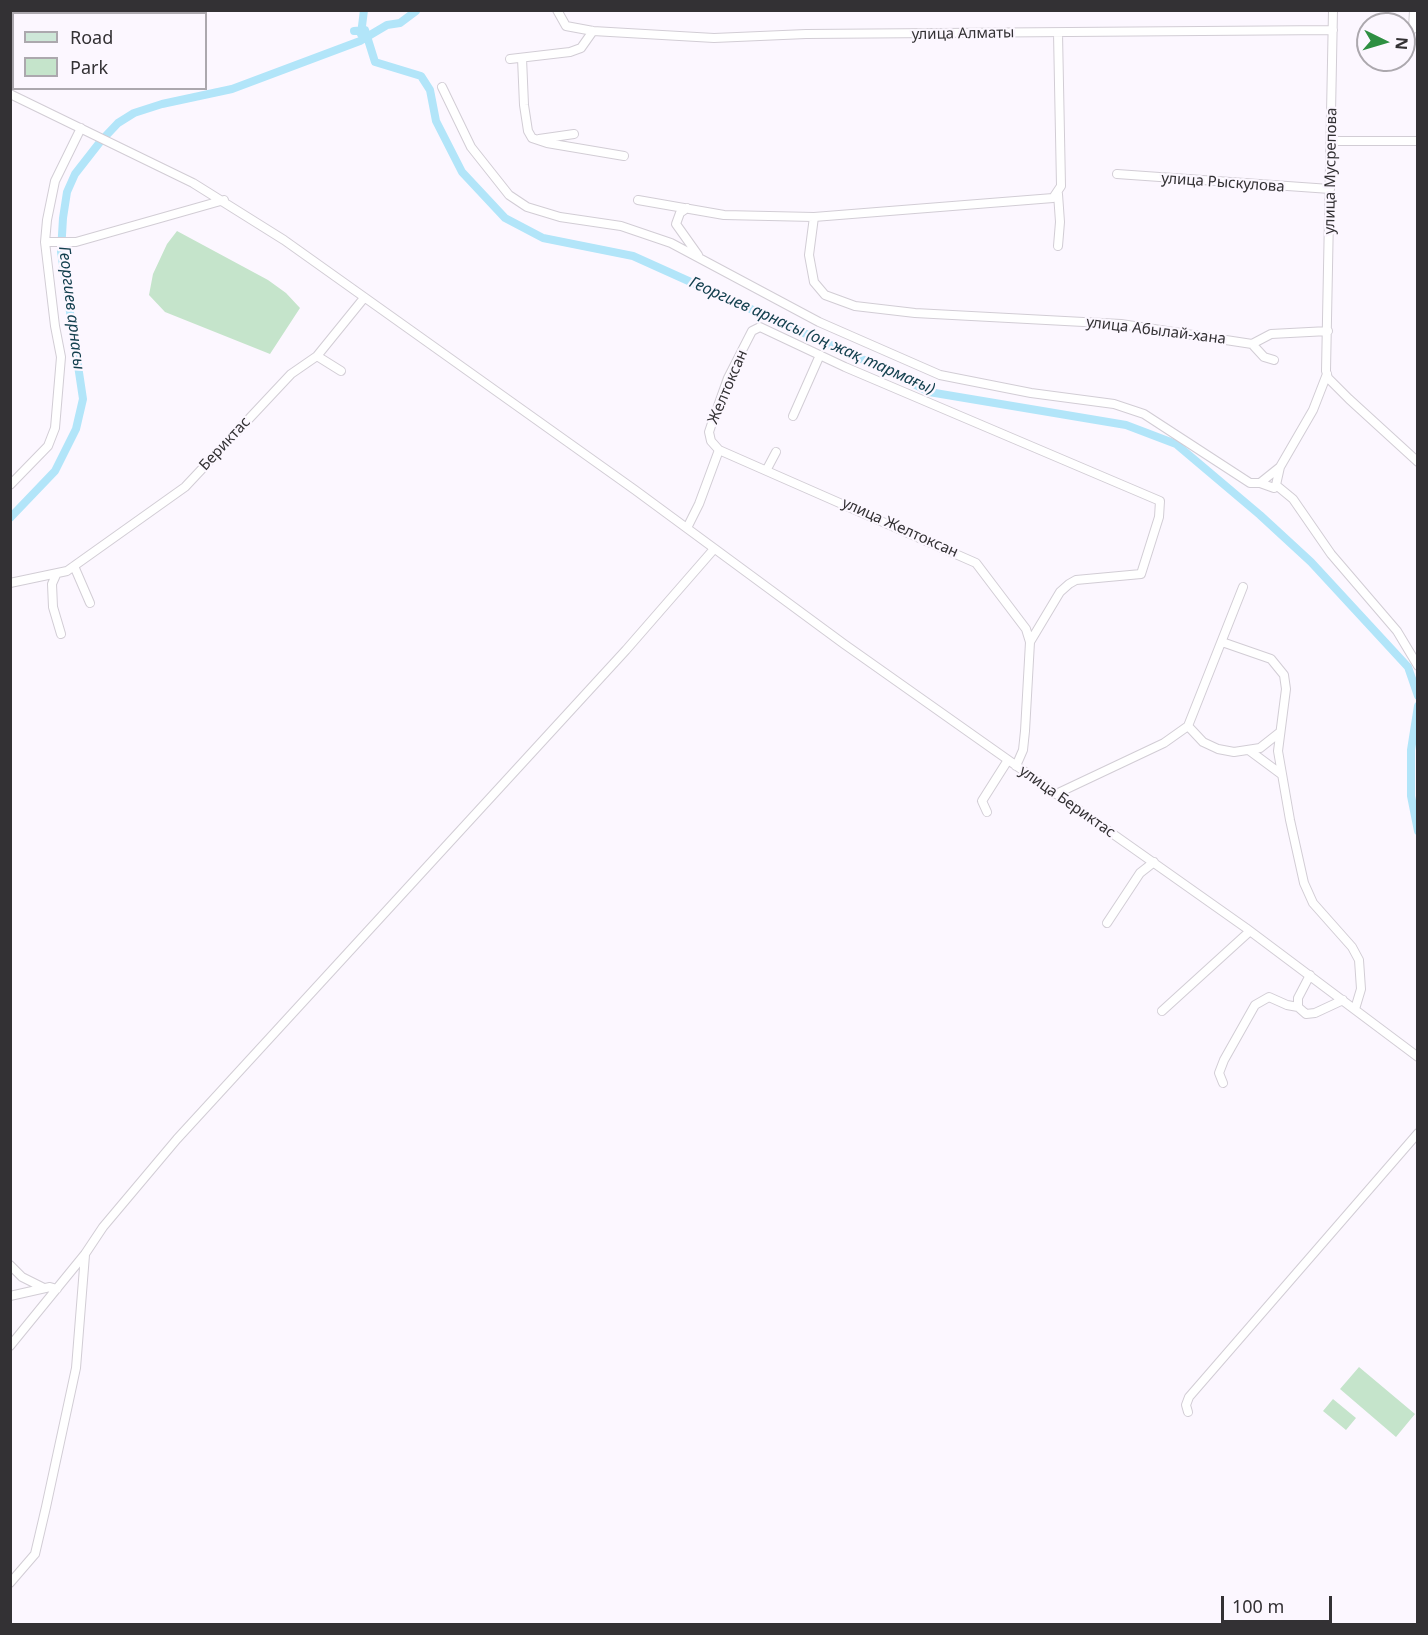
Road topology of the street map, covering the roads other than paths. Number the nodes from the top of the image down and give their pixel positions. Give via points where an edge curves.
1 (557, 10) edge
2 (1333, 10) edge
3 (1332, 30) junction
4 (593, 31) junction
5 (1058, 33) junction
6 (510, 58) dead end
7 (522, 58) junction
8 (442, 87) dead end
9 (18, 90) edge
10 (10, 94) edge
11 (24, 101) junction
12 (85, 130) junction
13 (574, 134) dead end
14 (534, 139) junction
15 (1332, 141) junction
16 (1418, 141) edge
17 (624, 156) dead end
18 (1117, 174) dead end
19 (1330, 189) junction
20 (1058, 194) junction
21 (224, 200) junction
22 (638, 200) dead end
23 (687, 208) junction
24 (814, 217) junction
25 (47, 242) junction
26 (1058, 246) dead end
27 (700, 258) junction
28 (364, 298) junction
29 (1328, 332) junction
30 (1252, 344) junction
31 (820, 355) junction
32 (317, 356) junction
33 (1274, 360) dead end
34 (341, 371) dead end
35 (1327, 374) junction
36 (793, 416) dead end
37 (719, 450) junction
38 (776, 452) dead end
39 (1418, 462) edge
40 (1280, 466) junction
41 (767, 469) junction
42 (1260, 483) junction
43 (10, 485) edge
44 (1276, 485) junction
45 (687, 528) junction
46 (714, 549) junction
47 (71, 569) junction
48 (56, 575) junction
49 (10, 583) edge
50 (1243, 587) dead end
51 (90, 603) dead end
52 (61, 634) dead end
53 (1030, 642) junction
54 (1222, 642) junction
55 (1418, 666) edge
56 (1188, 726) junction
57 (1279, 733) junction
58 (1250, 751) junction
59 (1008, 760) junction
60 (1016, 766) junction
61 (1281, 774) junction
62 (1056, 794) junction
63 (987, 812) dead end
64 (1154, 862) junction
65 (1107, 923) dead end
66 (1250, 931) junction
67 (1310, 975) junction
68 (1343, 1000) junction
69 (1298, 1006) junction
70 (1355, 1009) junction
71 (1162, 1011) dead end
72 (1418, 1057) edge
73 (1223, 1083) dead end
74 (1418, 1133) edge
75 (85, 1254) junction
76 (10, 1265) edge
77 (44, 1288) junction
78 (57, 1289) junction
79 (10, 1296) edge
80 (10, 1346) edge
81 (1188, 1412) dead end
82 (10, 1582) edge

1 - 4 street, улица Алматы via 566,26
2 - 3 street, улица Мусрепова
3 - 5 street, улица Алматы
3 - 15 street, улица Мусрепова
4 - 5 street, улица Алматы via 714,38
4 - 7 street via 581,48
5 - 20 street
6 - 7 street
7 - 14 street via 524,105 528,131
8 - 27 street via 471,147 509,195 527,207 560,217 621,226 671,243
9 - 11 street
10 - 11 street, улица Бериктас
11 - 12 street, улица Бериктас
12 - 21 street, улица Бериктас
12 - 25 street via 55,181
13 - 14 street
14 - 17 street
15 - 16 street
15 - 19 street, улица Мусрепова
18 - 19 street, улица Рыскулова
19 - 29 street, улица Мусрепова
20 - 24 street via 1053,198
20 - 26 street
21 - 25 street via 76,242
21 - 28 street, улица Бериктас
22 - 23 street
23 - 24 street via 724,215
23 - 27 street via 676,224
24 - 30 street, улица Абылай-хана via 811,274 818,288 839,302 915,313 1121,324
25 - 43 street via 61,357 55,428 48,446
27 - 42 street via 819,322 922,369 1144,414 1238,476 1250,483
28 - 32 street, Бериктас
28 - 45 street, улица Бериктас
29 - 30 street, улица Абылай-хана via 1271,334
29 - 35 street
30 - 33 street via 1264,357
31 - 36 street
31 - 37 street, Желтоксан via 760,327 752,331 728,378 709,432
31 - 53 street via 1160,501 1141,574 1076,580 1060,592
32 - 34 street
32 - 47 street, Бериктас via 291,374 185,487
35 - 39 street
35 - 40 street via 1313,410
37 - 41 street, улица Желтоксан
37 - 45 street
38 - 41 street
40 - 42 street
40 - 44 street
41 - 53 street, улица Желтоксан via 969,558 1026,629
42 - 44 street via 1274,488
44 - 55 street via 1293,500 1331,554 1397,631
45 - 46 street, улица Бериктас
46 - 59 street, улица Бериктас
46 - 75 street via 185,1130
47 - 48 street, Бериктас
47 - 51 street
48 - 49 street, Бериктас
48 - 52 street via 52,584 53,607
50 - 54 street
53 - 60 street via 1023,750
54 - 56 street
54 - 57 street via 1271,659 1284,675 1286,689
56 - 58 street via 1203,742 1218,749
56 - 62 street via 1164,743
57 - 58 street
57 - 61 street
58 - 61 street
59 - 60 street, улица Бериктас
59 - 63 street via 982,801
60 - 62 street, улица Бериктас
61 - 70 street via 1304,883 1313,903 1359,960 1361,989
62 - 64 street, улица Бериктас
64 - 65 street via 1140,873
64 - 66 street, улица Бериктас
66 - 67 street, улица Бериктас
66 - 71 street
67 - 68 street, улица Бериктас
67 - 69 street
68 - 69 street via 1315,1014 1306,1014
68 - 70 street, улица Бериктас
69 - 73 street via 1269,997 1255,1005 1224,1060 1219,1073
70 - 72 street, улица Бериктас
74 - 81 street via 1189,1397
75 - 78 street
75 - 82 street via 76,1368 46,1507 35,1554
76 - 77 street via 22,1277
77 - 78 street
77 - 79 street
78 - 80 street

